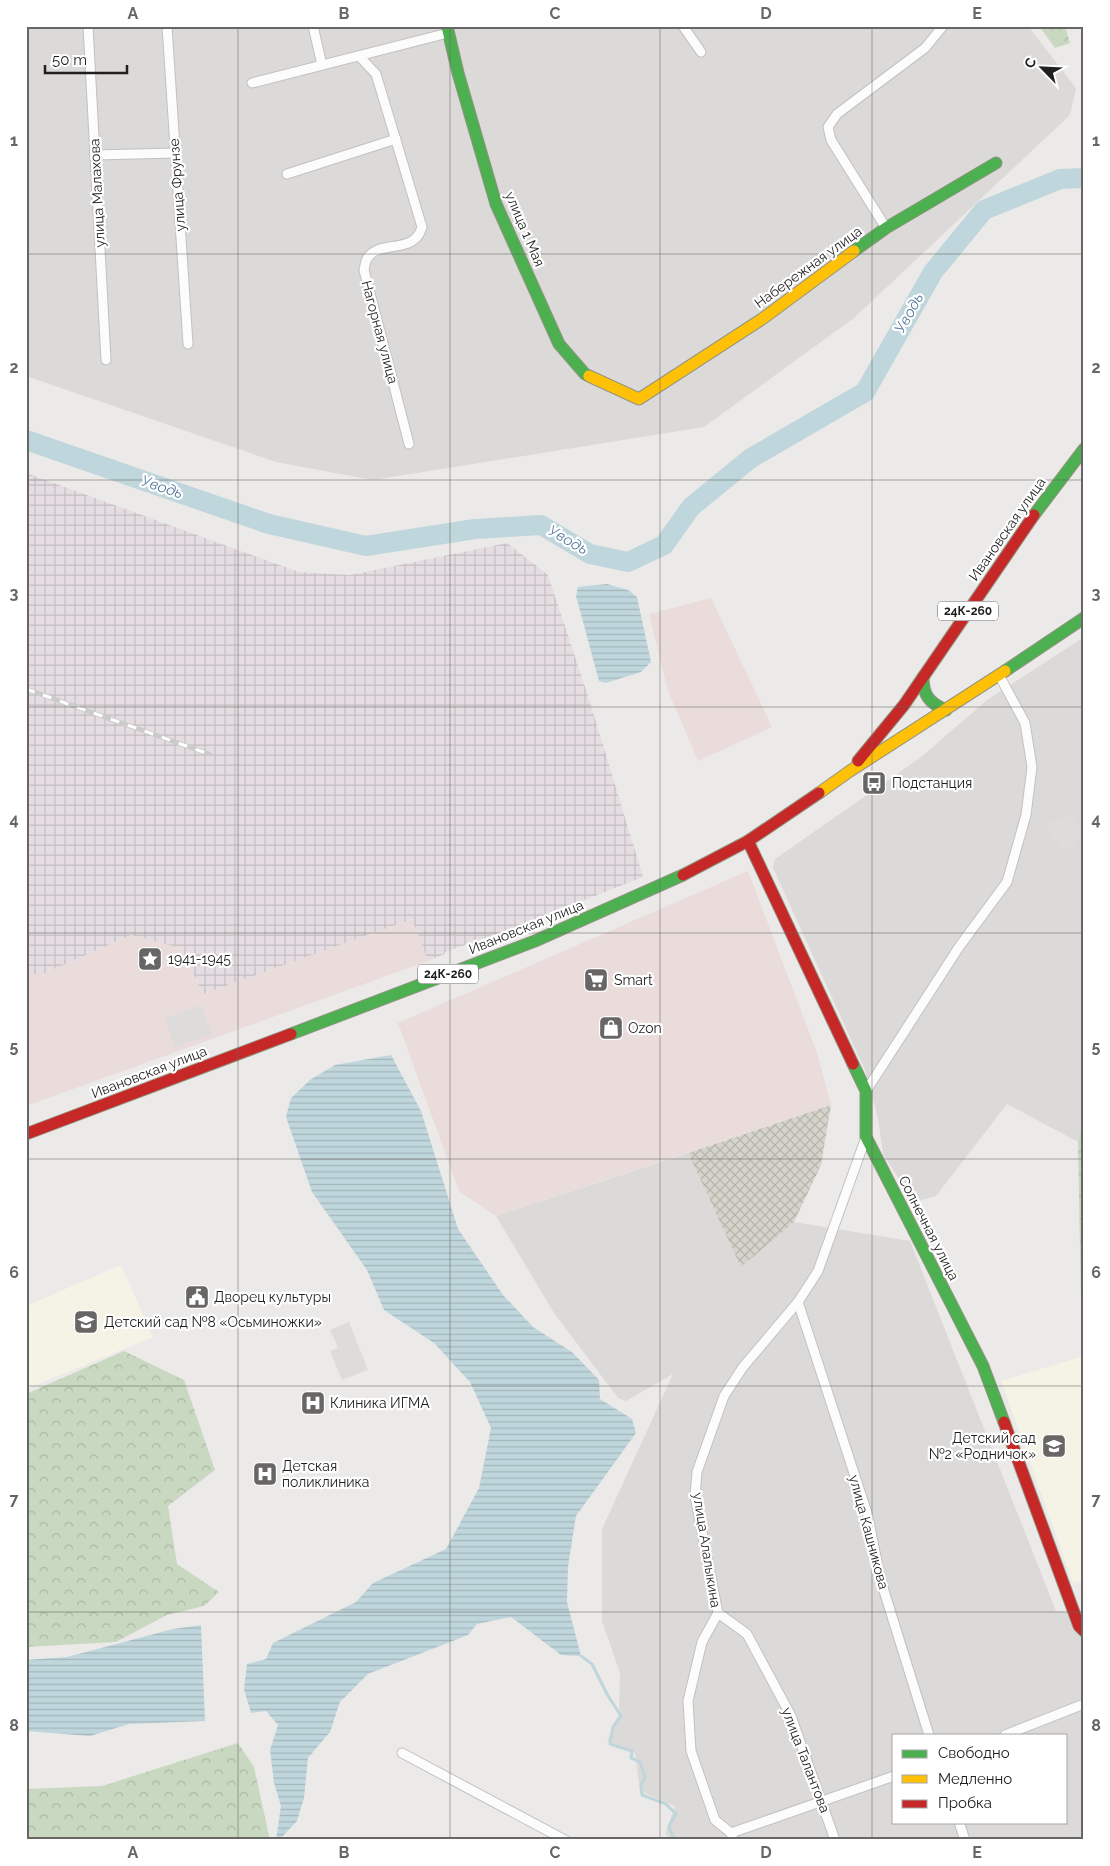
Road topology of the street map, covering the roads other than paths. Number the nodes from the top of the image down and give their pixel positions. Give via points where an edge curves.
1 (88, 26) edge
2 (167, 26) edge
3 (313, 26) edge
4 (684, 26) edge
5 (943, 26) edge
6 (447, 30) edge
7 (701, 52) dead end
8 (358, 56) junction
9 (322, 65) junction
10 (252, 83) dead end
11 (396, 140) junction
12 (175, 153) junction
13 (95, 155) junction
14 (996, 163) dead end
15 (287, 174) dead end
16 (886, 228) junction
17 (188, 344) dead end
18 (106, 360) dead end
19 (639, 399) joint
20 (409, 444) dead end
21 (1084, 449) edge
22 (1084, 618) edge
23 (999, 675) junction
24 (923, 677) junction
25 (946, 710) junction
26 (850, 772) junction
27 (748, 841) junction
28 (866, 1091) junction
29 (26, 1134) edge
30 (866, 1137) junction
31 (798, 1302) junction
32 (718, 1613) junction
33 (1084, 1631) edge
34 (1084, 1704) edge
35 (929, 1734) edge
36 (1008, 1734) edge
37 (402, 1753) dead end
38 (892, 1777) edge
39 (823, 1801) junction
40 (960, 1824) edge
41 (732, 1836) edge
42 (565, 1840) edge
43 (835, 1840) edge
44 (965, 1840) edge

1 - 13 street, улица Малахова
2 - 12 street, улица Фрунзе
3 - 9 street
4 - 7 street
5 - 16 street via 925,48 837,114 828,127 830,140
6 - 8 street
6 - 19 street, улица 1 Мая via 496,204 559,344 585,374
8 - 9 street
8 - 11 street, Нагорная улица via 376,74
9 - 10 street
11 - 15 street
11 - 20 street, Нагорная улица via 422,227 413,242 377,250 367,258 364,270
12 - 13 street
12 - 17 street, улица Фрунзе
13 - 18 street, улица Малахова
14 - 16 street, Набережная улица
16 - 19 street, Набережная улица via 762,319
21 - 24 street, Ивановская улица / 24К-260 via 1020,534
22 - 23 street, Ивановская улица
23 - 25 street, Ивановская улица
23 - 28 street via 1025,723 1032,767 1026,815 1007,882 960,947
24 - 25 street via 923,690 929,702
24 - 26 street, Ивановская улица / 24К-260
25 - 26 street, Ивановская улица
26 - 27 street, Ивановская улица / 24К-260
27 - 28 street, Солнечная улица
27 - 29 street, Ивановская улица / 24К-260 via 680,877 535,941
28 - 30 street, Солнечная улица
30 - 31 street, улица Алалыкина via 818,1272
30 - 33 street, Солнечная улица via 983,1366 1079,1626
31 - 32 street, улица Алалыкина via 724,1396 697,1472 695,1496
31 - 35 street, улица Кашникова via 868,1516 880,1578
32 - 39 street, улица Талантова via 747,1634 791,1716
32 - 41 street, улица Алалыкина via 702,1642 688,1701 691,1751 715,1820
34 - 36 street
37 - 42 street
38 - 39 street
39 - 41 street
39 - 43 street, улица Талантова
40 - 44 street

